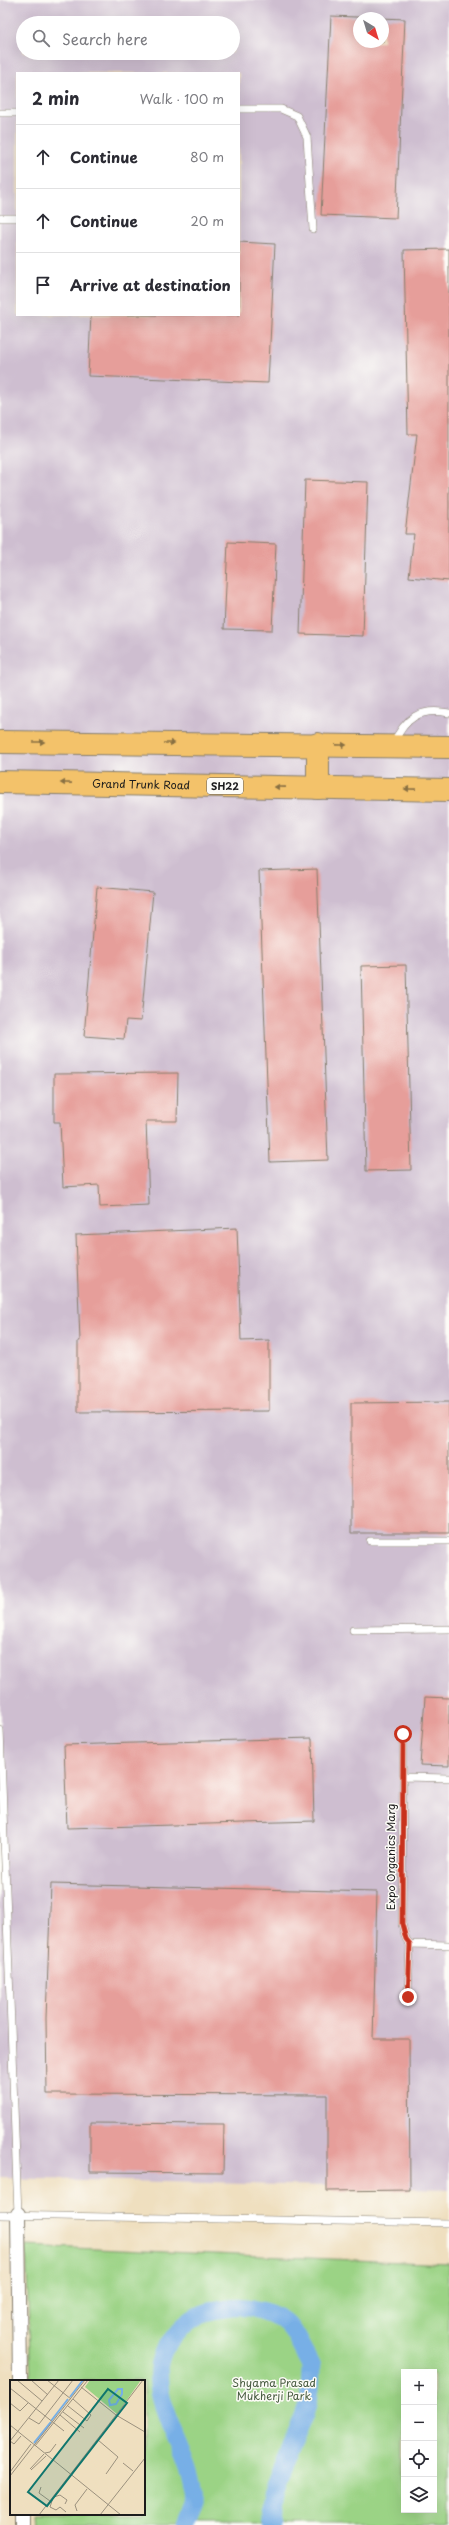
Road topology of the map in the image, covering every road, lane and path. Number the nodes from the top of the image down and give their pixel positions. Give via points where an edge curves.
1 (240, 110) edge
2 (0, 113) edge
3 (16, 113) edge
4 (0, 218) edge
5 (16, 218) edge
6 (313, 229) dead end
7 (449, 713) edge
8 (0, 742) edge
9 (318, 744) junction
10 (393, 746) junction
11 (449, 747) edge
12 (0, 782) edge
13 (318, 788) junction
14 (449, 790) edge
15 (370, 1541) dead end
16 (449, 1542) edge
17 (449, 1629) edge
18 (353, 1630) dead end
19 (0, 1730) edge
20 (403, 1734) dead end
21 (402, 1777) junction
22 (449, 1778) edge
23 (410, 1944) junction
24 (449, 1945) edge
25 (408, 1997) dead end
26 (18, 2214) junction
27 (0, 2215) edge
28 (449, 2223) edge
29 (20, 2380) edge

1 - 6 lane via 281,109 297,116 307,137
2 - 3 lane
4 - 5 lane
7 - 10 lane via 436,710 412,716 400,730
8 -> 9 highway
9 -> 10 highway
9 - 13 highway
10 - 11 highway
13 -> 12 highway, Grand Trunk Road / SH22
14 -> 13 highway, Grand Trunk Road / SH22
15 - 16 lane
17 - 18 lane
19 - 26 lane
20 - 21 lane, Expo Organics Marg
21 - 22 lane
21 - 23 lane, Expo Organics Marg via 402,1924
23 - 24 lane
23 - 25 lane
26 - 27 lane
26 - 28 lane
26 - 29 street

